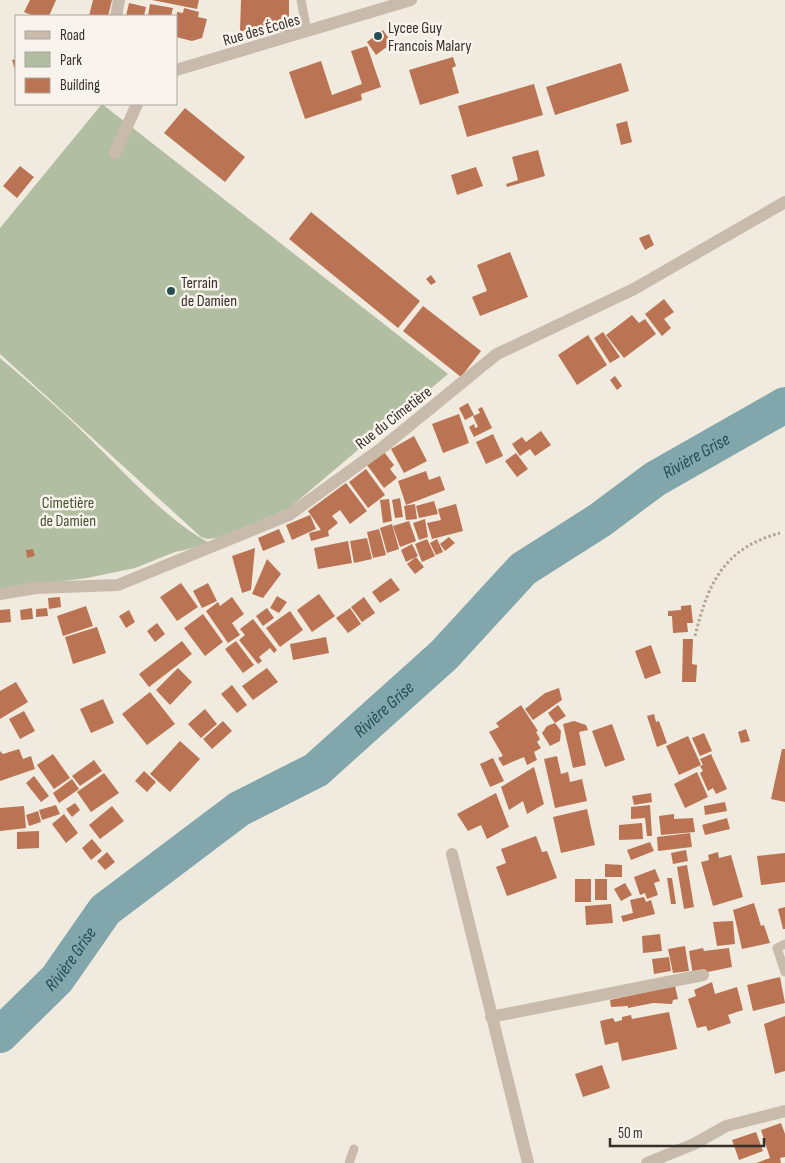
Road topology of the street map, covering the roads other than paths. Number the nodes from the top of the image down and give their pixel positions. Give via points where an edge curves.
1 (119, 0) edge
2 (301, 0) edge
3 (411, 0) edge
4 (116, 15) edge
5 (307, 32) junction
6 (178, 69) edge
7 (137, 105) edge
8 (115, 153) dead end
9 (785, 202) edge
10 (0, 594) edge
11 (452, 854) dead end
12 (785, 944) edge
13 (785, 972) edge
14 (703, 975) dead end
15 (491, 1016) junction
16 (785, 1112) edge
17 (354, 1149) dead end
18 (349, 1163) edge
19 (528, 1163) edge
20 (646, 1163) edge

1 - 4 street
2 - 5 lane
3 - 5 street, Rue des Écoles
5 - 6 street, Rue des Écoles
7 - 8 street
9 - 10 street, Rue du Cimetière via 634,289 497,354 383,447 289,516 118,585 36,588
11 - 15 street
12 - 13 lane via 777,948
14 - 15 street
15 - 19 street
16 - 20 street via 726,1126 694,1144
17 - 18 lane

